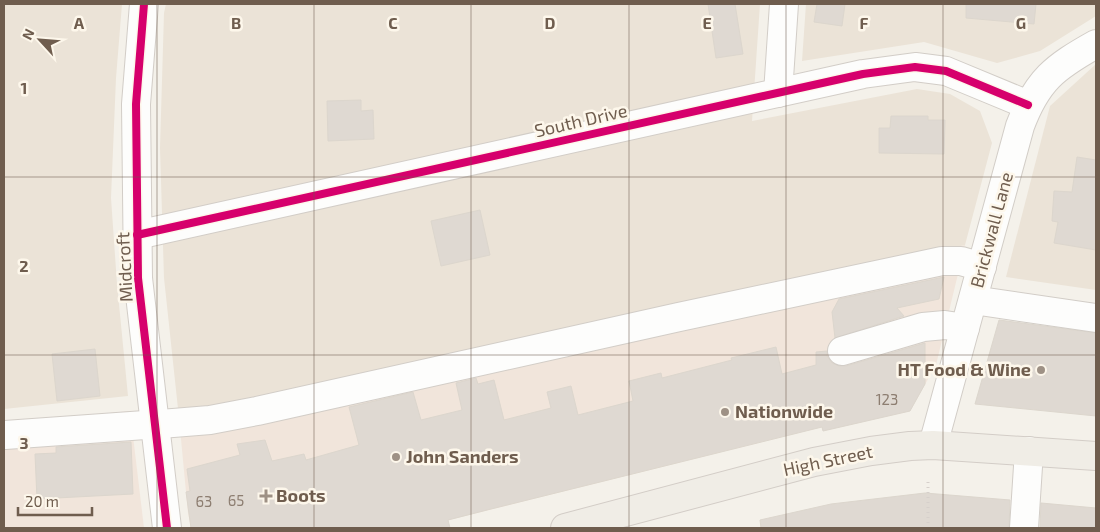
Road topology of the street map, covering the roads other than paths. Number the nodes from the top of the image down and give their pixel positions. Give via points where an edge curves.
1 (144, 4) edge
2 (784, 4) edge
3 (1096, 44) edge
4 (778, 92) junction
5 (1028, 105) junction
6 (137, 235) junction
7 (982, 267) junction
8 (973, 300) junction
9 (1096, 318) edge
10 (965, 328) junction
11 (842, 351) dead end
12 (155, 425) junction
13 (5, 435) dead end
14 (933, 445) junction
15 (1029, 451) junction
16 (1096, 456) edge
17 (167, 528) edge
18 (566, 528) edge
19 (1024, 528) edge

1 - 6 street, Midcroft via 136,104
2 - 4 street
3 - 5 street, Brickwall Lane via 1053,71
4 - 5 street, South Drive via 862,74 915,67 963,76
4 - 6 street, South Drive
5 - 7 street, Brickwall Lane
6 - 12 street, Midcroft via 138,278
7 - 8 street, Brickwall Lane
7 - 12 street via 961,261 942,261 257,411 210,420
8 - 9 street
8 - 10 street, Brickwall Lane
10 - 11 street via 923,327
10 - 14 street, Brickwall Lane
12 - 13 street
12 - 17 street, Midcroft
14 - 15 main road, High Street
14 - 18 main road, High Street via 814,462
15 - 16 main road, High Street
15 - 19 street

